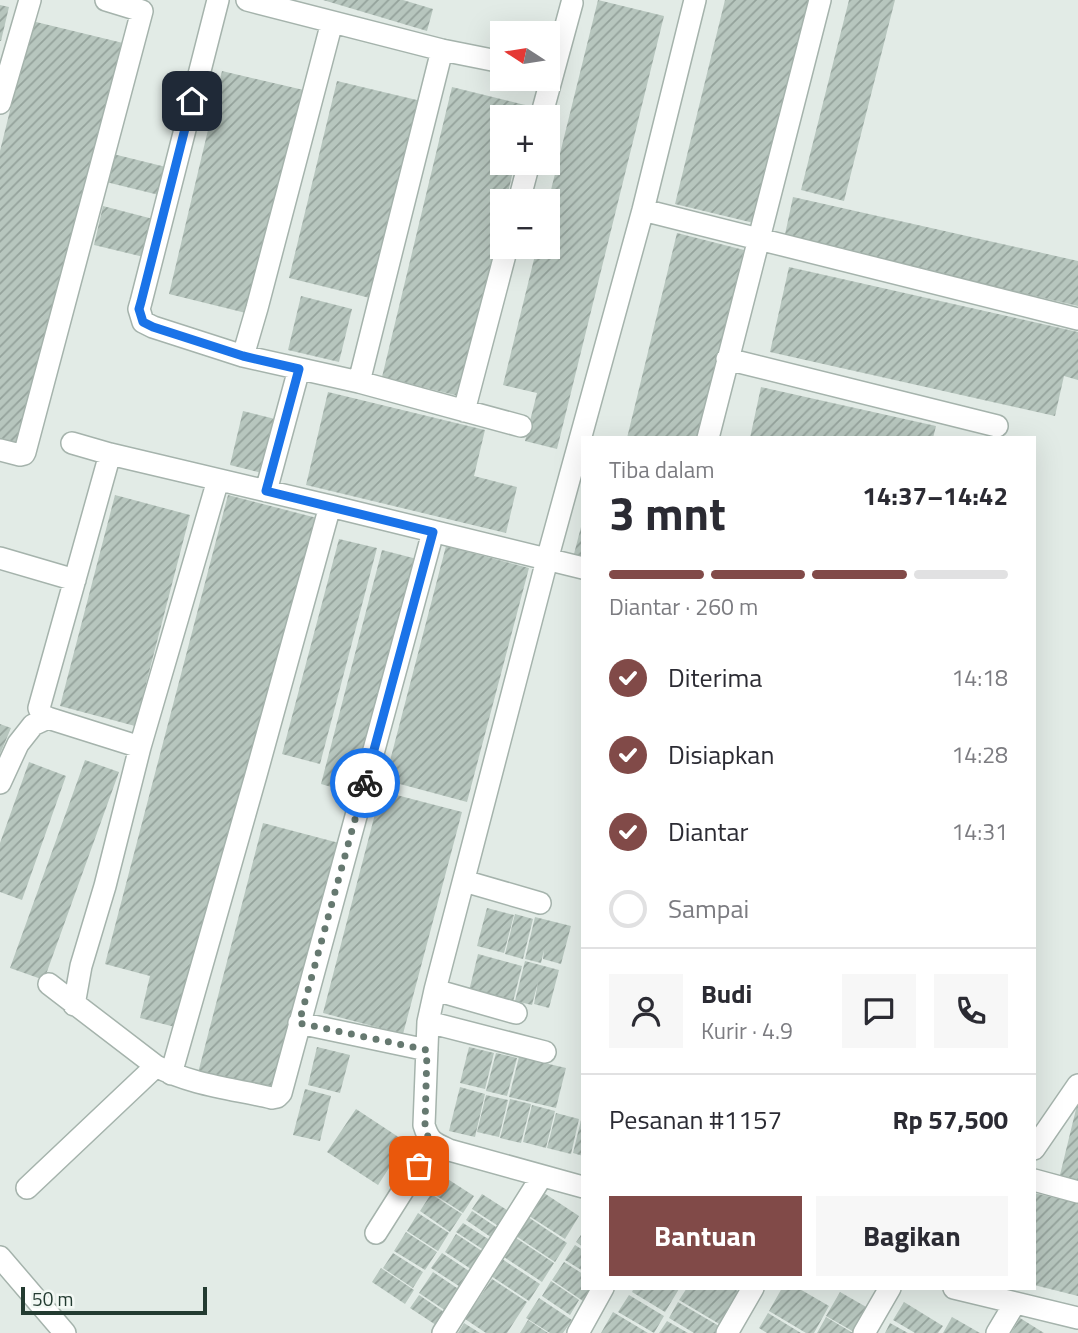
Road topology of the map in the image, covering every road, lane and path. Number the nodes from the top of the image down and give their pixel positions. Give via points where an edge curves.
1 (30, 0) edge
2 (106, 0) edge
3 (218, 0) edge
4 (247, 0) edge
5 (695, 0) edge
6 (820, 0) edge
7 (572, 3) dead end
8 (332, 22) junction
9 (560, 41) edge
10 (442, 50) junction
11 (490, 60) edge
12 (0, 103) edge
13 (643, 210) junction
14 (758, 240) junction
15 (504, 259) edge
16 (1078, 318) edge
17 (243, 356) junction
18 (727, 359) junction
19 (299, 369) junction
20 (359, 382) junction
21 (464, 411) junction
22 (522, 425) dead end
23 (996, 426) dead end
24 (581, 436) edge
25 (581, 436) edge
26 (708, 436) edge
27 (72, 443) dead end
28 (0, 450) edge
29 (110, 454) junction
30 (218, 480) junction
31 (266, 491) junction
32 (330, 506) junction
33 (433, 532) junction
34 (0, 558) edge
35 (547, 560) junction
36 (581, 568) edge
37 (75, 580) junction
38 (48, 718) junction
39 (140, 747) junction
40 (0, 782) edge
41 (464, 881) junction
42 (540, 903) dead end
43 (48, 984) dead end
44 (435, 990) junction
45 (74, 1004) junction
46 (516, 1013) dead end
47 (428, 1022) junction
48 (299, 1023) junction
49 (427, 1050) junction
50 (545, 1052) dead end
51 (164, 1070) junction
52 (1078, 1085) edge
53 (433, 1143) junction
54 (1036, 1146) edge
55 (542, 1176) junction
56 (1036, 1181) edge
57 (581, 1186) edge
58 (27, 1188) dead end
59 (1078, 1192) edge
60 (376, 1233) dead end
61 (0, 1257) edge
62 (602, 1290) edge
63 (752, 1290) edge
64 (889, 1290) edge
65 (962, 1290) edge
66 (1015, 1303) junction
67 (1078, 1318) edge
68 (65, 1333) edge
69 (443, 1333) edge
70 (578, 1333) edge
71 (727, 1333) edge
72 (864, 1333) edge
73 (998, 1333) edge

1 - 12 street
2 - 28 street via 142,11 25,452
3 - 17 street via 139,309 148,325
4 - 8 street
5 - 13 street
6 - 14 street
7 - 9 street
8 - 10 street
8 - 17 street
10 - 11 street
10 - 20 street
13 - 14 street
13 - 25 street
14 - 16 street
14 - 18 street
15 - 21 street
17 - 19 street
18 - 23 street
18 - 26 street
19 - 20 street
19 - 31 street
20 - 21 street
21 - 22 street
24 - 35 street
27 - 29 street
29 - 30 street
29 - 37 street
30 - 31 street
30 - 39 street
31 - 32 street
32 - 33 street
32 - 51 street via 260,761
33 - 35 street
33 - 48 street
34 - 37 street
35 - 36 street
35 - 41 street
37 - 38 street via 40,702 42,715
38 - 39 street
38 - 40 street via 33,725 18,744
39 - 45 street
41 - 42 street
41 - 44 street
43 - 45 street
44 - 46 street
44 - 47 street
45 - 51 street
47 - 49 street
47 - 50 street
48 - 49 street
48 - 51 street via 277,1097
49 - 53 street via 425,1125
51 - 58 street
52 - 54 street
53 - 55 street
53 - 60 street
55 - 57 street
55 - 69 street
56 - 59 street
61 - 68 street
62 - 70 street
63 - 71 street
64 - 72 street
65 - 66 street
66 - 67 street
66 - 73 street

